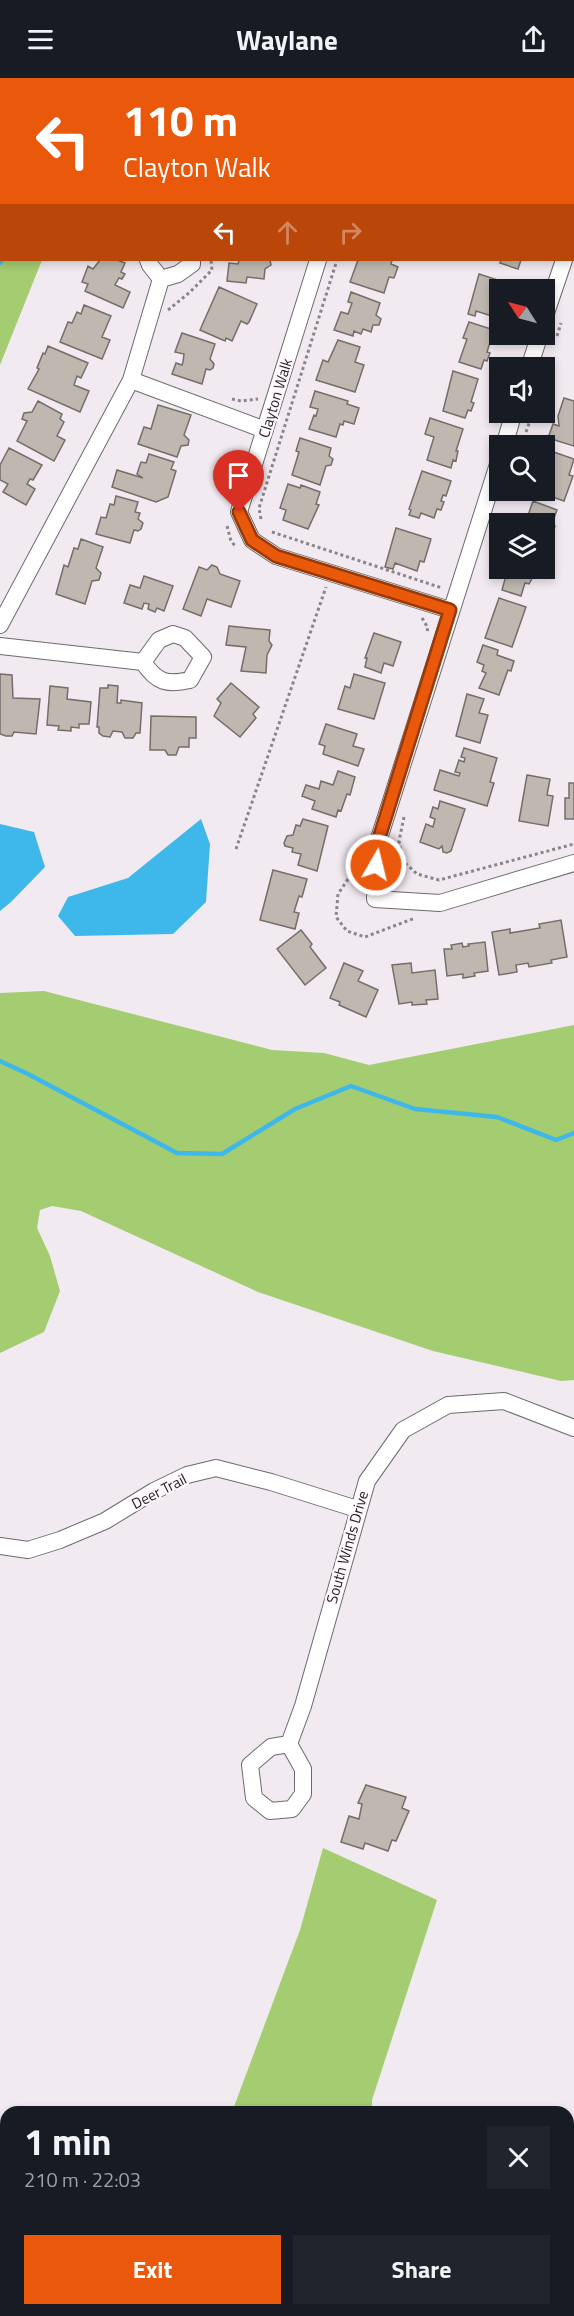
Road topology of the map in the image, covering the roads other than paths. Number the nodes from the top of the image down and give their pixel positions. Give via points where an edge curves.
1 (148, 261) edge
2 (192, 261) edge
3 (318, 261) edge
4 (564, 261) edge
5 (161, 279) junction
6 (555, 287) edge
7 (131, 380) junction
8 (259, 427) junction
9 (489, 491) edge
10 (450, 610) junction
11 (0, 625) edge
12 (0, 646) edge
13 (143, 662) dead end
14 (574, 862) edge
15 (574, 1428) edge
16 (357, 1509) junction
17 (0, 1546) edge
18 (288, 1744) dead end

1 - 5 street
2 - 5 street via 178,274
3 - 8 street, Clayton Walk
4 - 6 street
5 - 7 street
7 - 8 street
7 - 11 street
8 - 10 street, Clayton Walk via 239,512 252,540 276,556
9 - 10 street
10 - 14 street via 368,850 375,899 440,903
12 - 13 street
15 - 16 street, South Winds Drive via 504,1401 448,1405 404,1430 367,1481
16 - 17 street, Deer Trail via 216,1468 187,1475 105,1521 60,1540 28,1550
16 - 18 street, South Winds Drive via 303,1706

